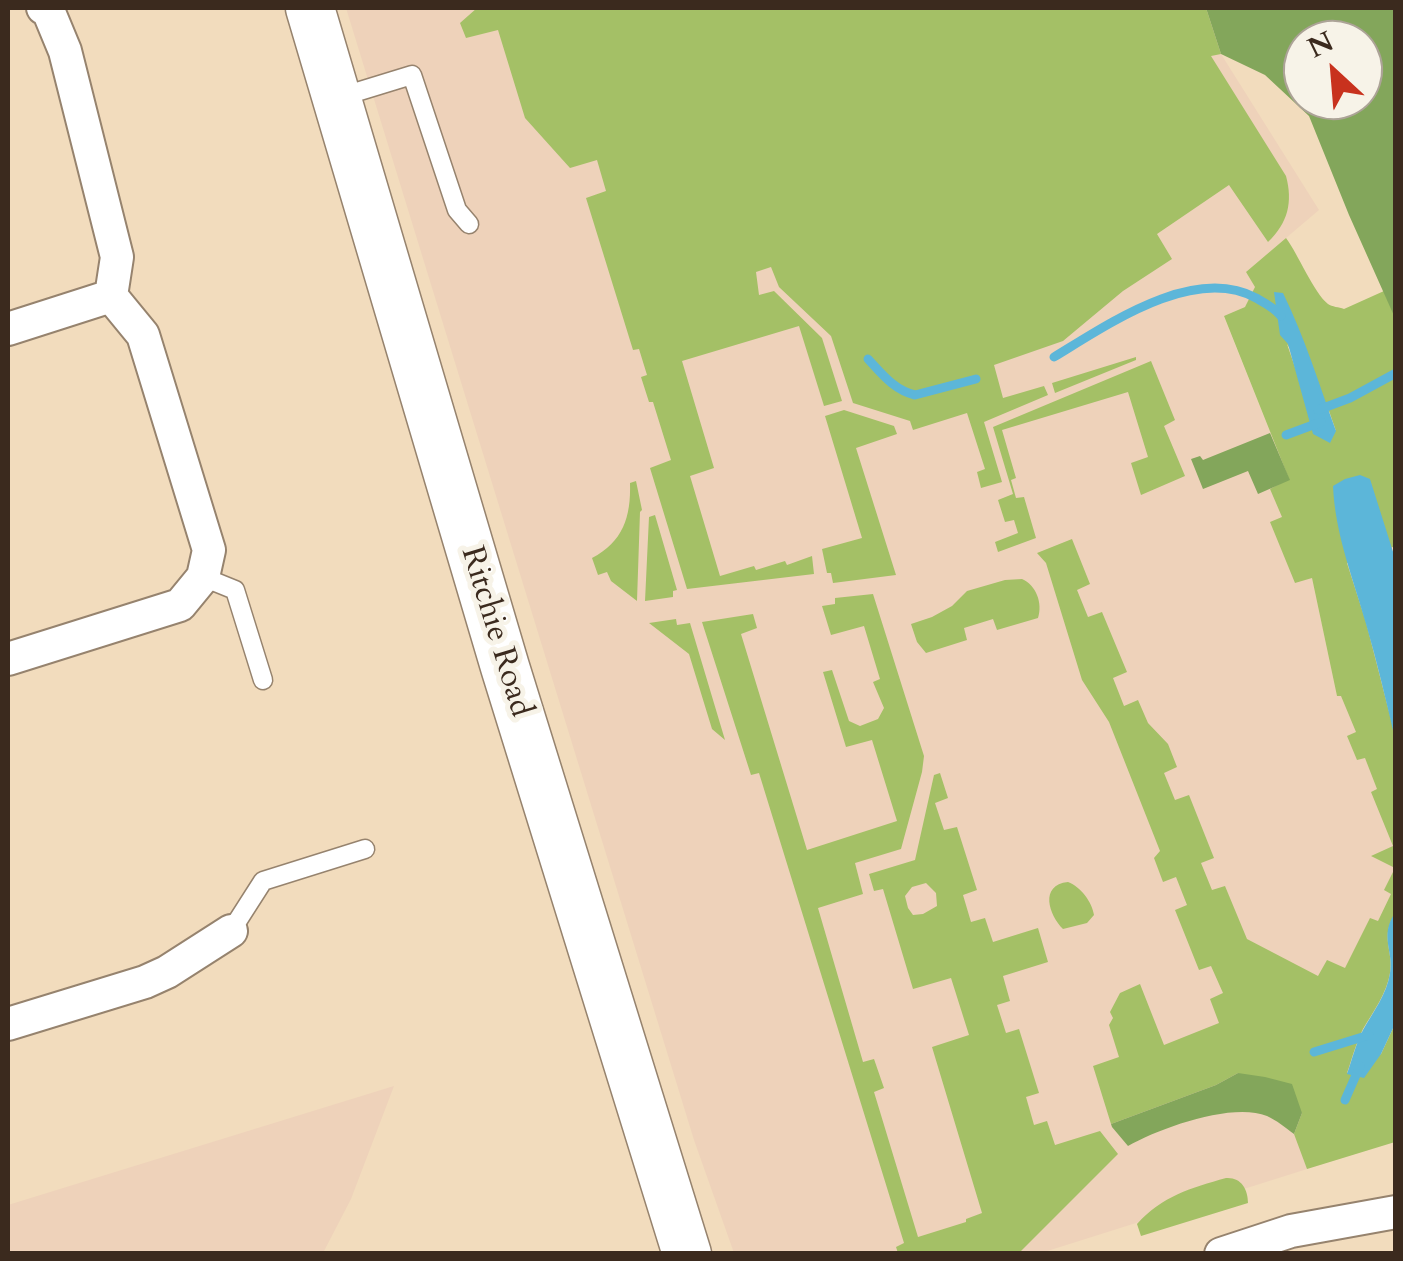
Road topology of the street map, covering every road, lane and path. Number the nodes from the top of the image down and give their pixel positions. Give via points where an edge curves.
1 (43, 8) edge
2 (310, 8) edge
3 (337, 98) junction
4 (470, 224) dead end
5 (111, 296) junction
6 (8, 328) edge
7 (203, 578) junction
8 (8, 659) edge
9 (263, 680) dead end
10 (365, 849) dead end
11 (231, 931) joint
12 (8, 1024) edge
13 (1396, 1212) edge
14 (688, 1254) edge
15 (1220, 1254) edge

1 - 5 street via 65,51 117,257
2 - 3 street, Ritchie Road
3 - 4 lane via 412,75 456,210
3 - 14 street, Ritchie Road
5 - 6 street
5 - 7 street via 143,335 209,550
7 - 8 street via 180,605
7 - 9 lane via 235,590
10 - 11 lane via 262,881
11 - 12 street via 146,982
13 - 15 street via 1291,1231

